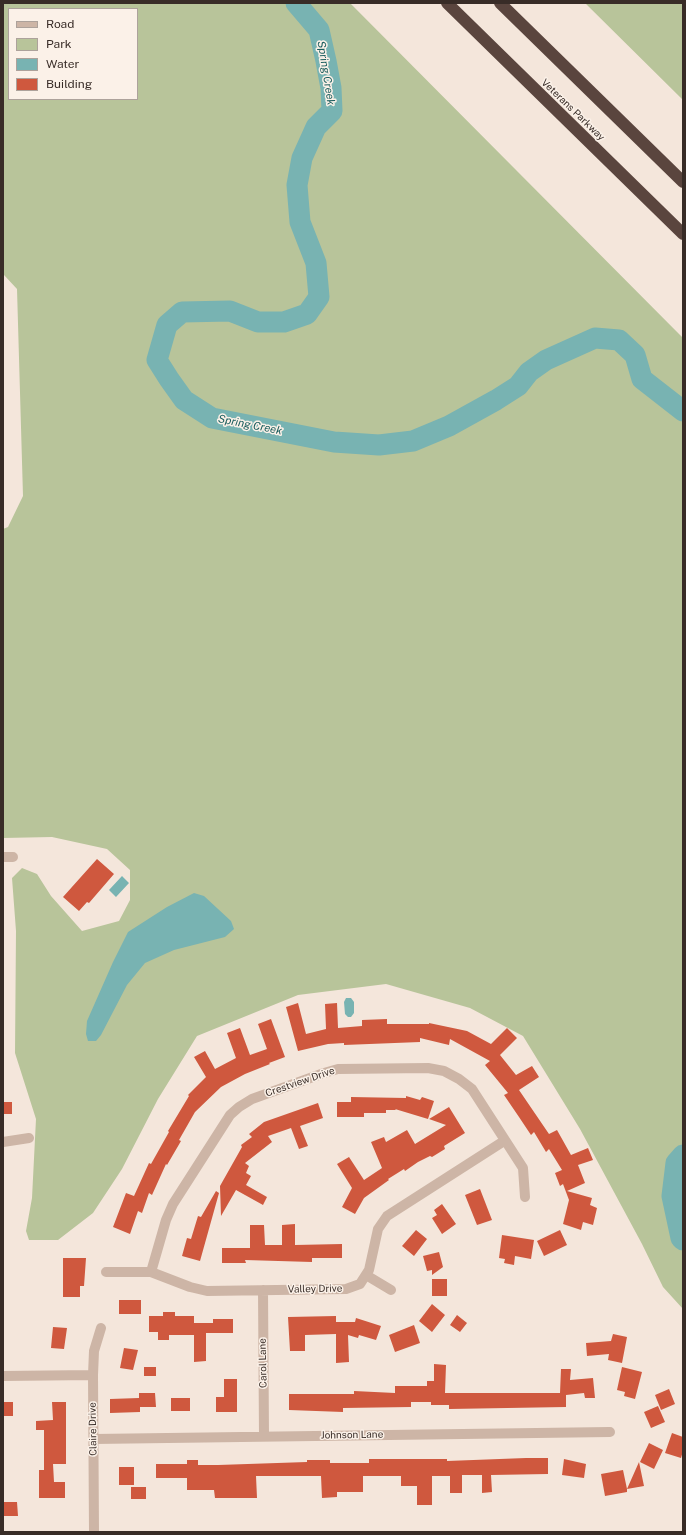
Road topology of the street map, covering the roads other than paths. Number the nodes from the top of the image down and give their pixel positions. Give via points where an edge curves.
1 (447, 3) edge
2 (500, 3) edge
3 (683, 182) edge
4 (683, 234) edge
5 (29, 1138) dead end
6 (504, 1141) junction
7 (3, 1142) edge
8 (524, 1197) dead end
9 (106, 1272) dead end
10 (151, 1272) junction
11 (366, 1275) junction
12 (262, 1290) junction
13 (391, 1290) dead end
14 (101, 1328) dead end
15 (93, 1375) junction
16 (3, 1376) edge
17 (610, 1432) dead end
18 (264, 1436) junction
19 (94, 1439) junction
20 (94, 1532) edge

1 - 4 highway, Veterans Parkway
2 - 3 highway
5 - 7 street
6 - 8 street, Crestview Drive via 523,1168
6 - 10 street, Crestview Drive via 472,1089 444,1071 428,1068 338,1069 259,1097 239,1107 230,1115 173,1204
6 - 11 street via 387,1216 378,1229
9 - 10 street, Valley Drive
10 - 12 street, Valley Drive via 207,1291
11 - 12 street, Valley Drive via 360,1284 346,1289
11 - 13 street
12 - 18 street, Carol Lane
14 - 15 street, Claire Drive via 94,1351
15 - 16 street
15 - 19 street, Claire Drive
17 - 18 street, Johnson Lane
18 - 19 street, Johnson Lane
19 - 20 street, Claire Drive

